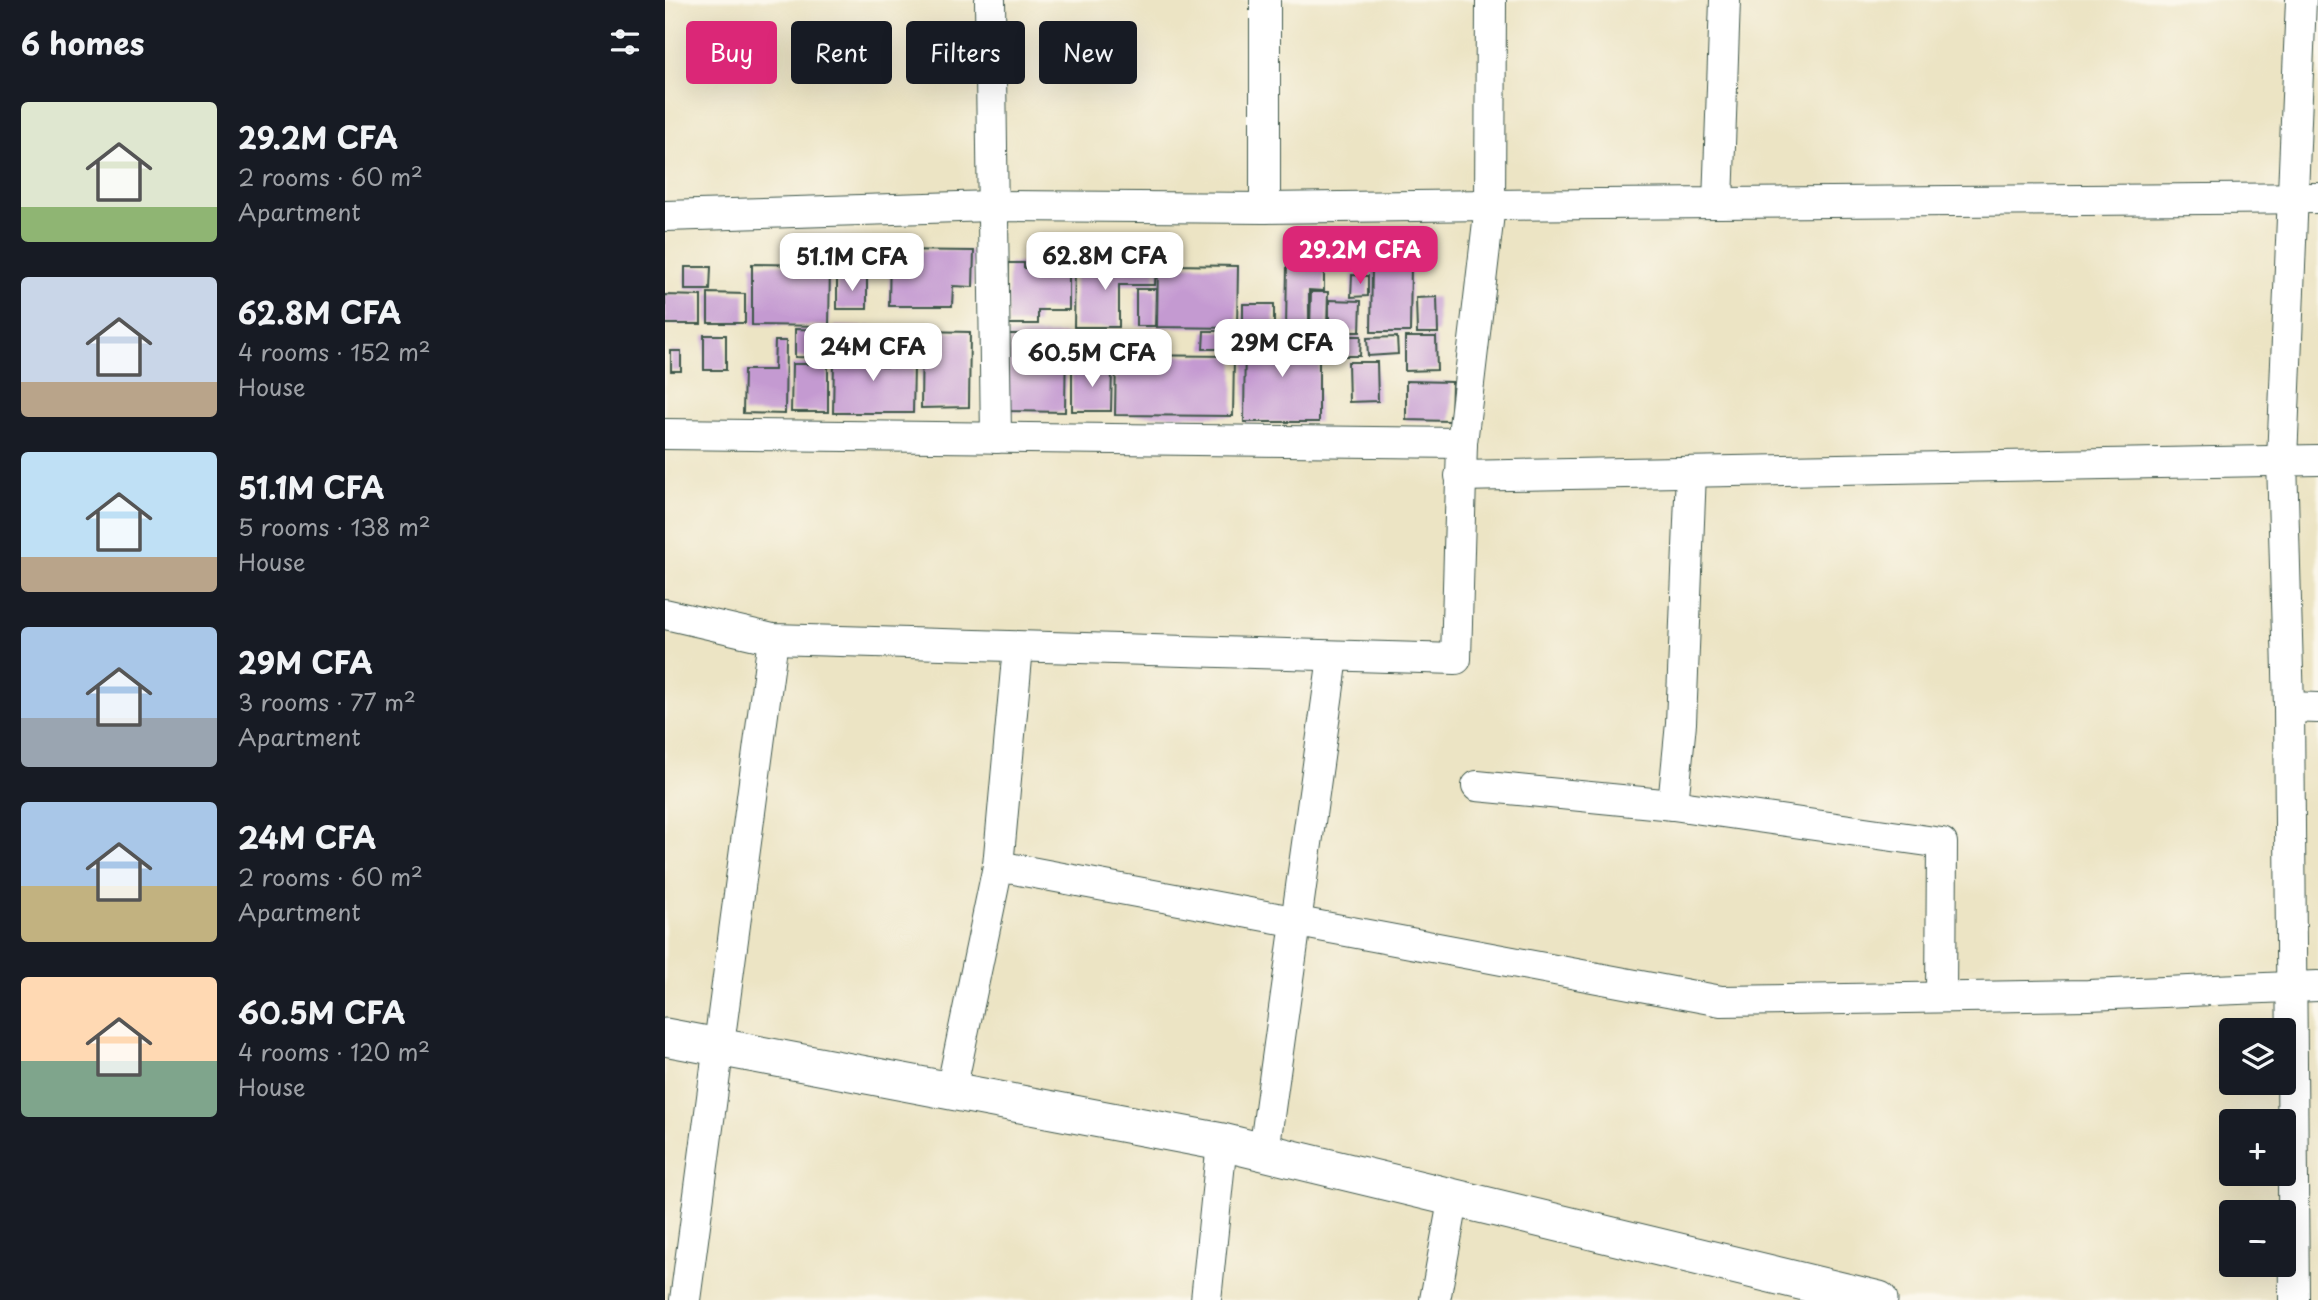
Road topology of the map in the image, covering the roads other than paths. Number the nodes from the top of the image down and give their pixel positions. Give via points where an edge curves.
1 (990, 0) edge
2 (1265, 0) edge
3 (1491, 0) edge
4 (1725, 0) edge
5 (2301, 0) edge
6 (2305, 198) edge
7 (1718, 203) junction
8 (1490, 205) junction
9 (992, 206) junction
10 (1265, 208) junction
11 (665, 216) edge
12 (665, 434) edge
13 (996, 438) junction
14 (1462, 443) junction
15 (2282, 460) junction
16 (2318, 460) edge
17 (1691, 472) junction
18 (1460, 476) junction
19 (665, 614) edge
20 (773, 639) junction
21 (1018, 647) junction
22 (1333, 657) junction
23 (2304, 708) edge
24 (1477, 786) dead end
25 (1673, 804) junction
26 (998, 866) junction
27 (1298, 922) junction
28 (2306, 986) edge
29 (1941, 997) junction
30 (665, 1037) edge
31 (719, 1046) junction
32 (951, 1091) junction
33 (1222, 1142) junction
34 (1264, 1152) junction
35 (1454, 1196) junction
36 (685, 1300) edge
37 (1206, 1300) edge
38 (1435, 1300) edge
39 (1879, 1300) edge
40 (2294, 1300) edge

1 - 9 street
2 - 10 street
3 - 8 street
4 - 7 street
5 - 6 street
6 - 7 street
6 - 15 street
7 - 8 street
8 - 10 street
8 - 14 street
9 - 10 street
9 - 11 street
9 - 13 street
12 - 13 street
13 - 14 street
14 - 18 street
15 - 16 street
15 - 17 street
15 - 23 street
17 - 18 street
17 - 25 street via 1681,723
18 - 22 street via 1456,659
19 - 20 street
20 - 21 street
20 - 31 street
21 - 22 street
21 - 26 street
22 - 27 street
23 - 28 street
24 - 25 street
25 - 29 street via 1942,843
26 - 27 street
26 - 32 street
27 - 29 street via 1720,1001
27 - 34 street
28 - 29 street
28 - 40 street
30 - 31 street
31 - 32 street
31 - 36 street
32 - 33 street
33 - 34 street
33 - 37 street
34 - 35 street
35 - 38 street
35 - 39 street

